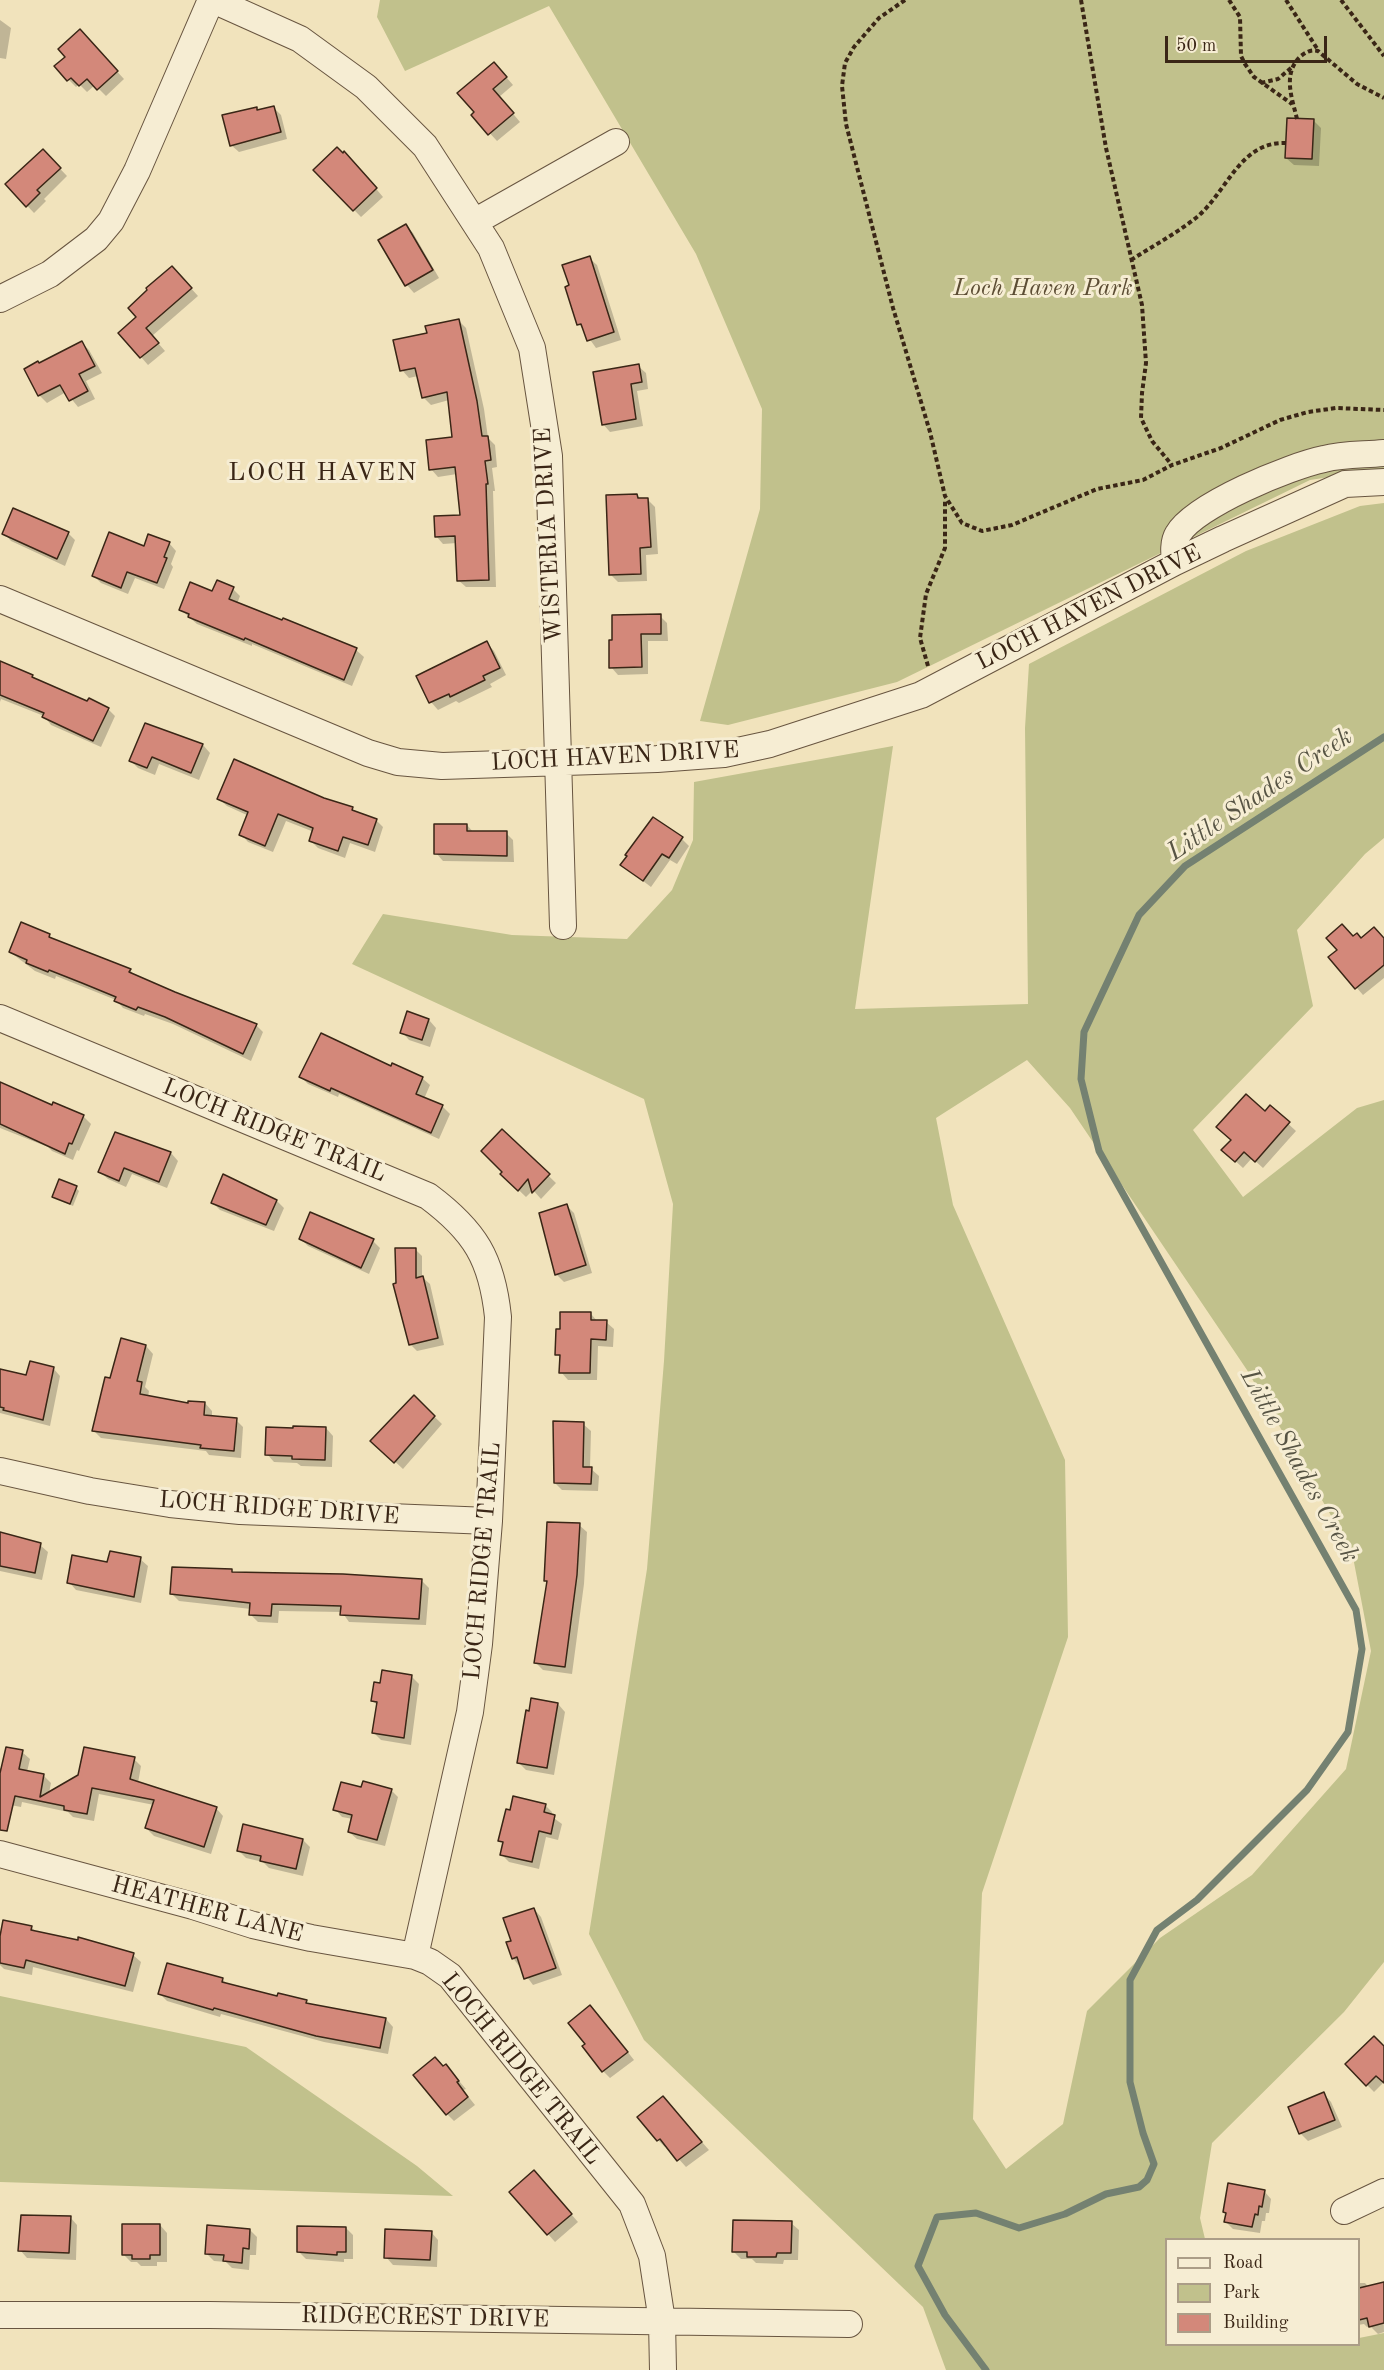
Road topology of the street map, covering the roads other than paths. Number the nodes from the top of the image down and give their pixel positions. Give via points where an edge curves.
1 (212, 0) edge
2 (616, 142) dead end
3 (476, 221) junction
4 (0, 298) edge
5 (1384, 453) edge
6 (1384, 482) edge
7 (1175, 562) junction
8 (0, 599) edge
9 (557, 762) junction
10 (563, 926) dead end
11 (0, 1018) edge
12 (0, 1471) edge
13 (489, 1521) junction
14 (0, 1854) edge
15 (415, 1956) junction
16 (1384, 2192) edge
17 (1344, 2211) dead end
18 (0, 2315) edge
19 (662, 2320) junction
20 (849, 2324) dead end
21 (663, 2370) edge

1 - 3 street, WISTERIA DRIVE via 300,39 366,87 425,146
1 - 4 street via 111,221 96,239 50,274
2 - 3 street
3 - 9 street, WISTERIA DRIVE via 532,348 549,456
5 - 7 street via 1327,458 1291,467 1248,486 1188,523 1177,535
6 - 7 street, LOCH HAVEN DRIVE via 1345,484
7 - 9 street, LOCH HAVEN DRIVE via 921,695 846,720 724,754
8 - 9 street, LOCH HAVEN DRIVE via 368,753 398,762 442,766
9 - 10 street, WISTERIA DRIVE
11 - 13 street, LOCH RIDGE TRAIL via 409,1187 428,1196 462,1225 487,1264 498,1317
12 - 13 street, LOCH RIDGE DRIVE via 170,1504
13 - 15 street, LOCH RIDGE TRAIL via 470,1712
14 - 15 street, HEATHER LANE via 253,1925
15 - 19 street, LOCH RIDGE TRAIL via 450,1976 632,2204 652,2256
16 - 17 street
18 - 19 street, RIDGECREST DRIVE
19 - 20 street, RIDGECREST DRIVE
19 - 21 street, LOCH RIDGE TRAIL

